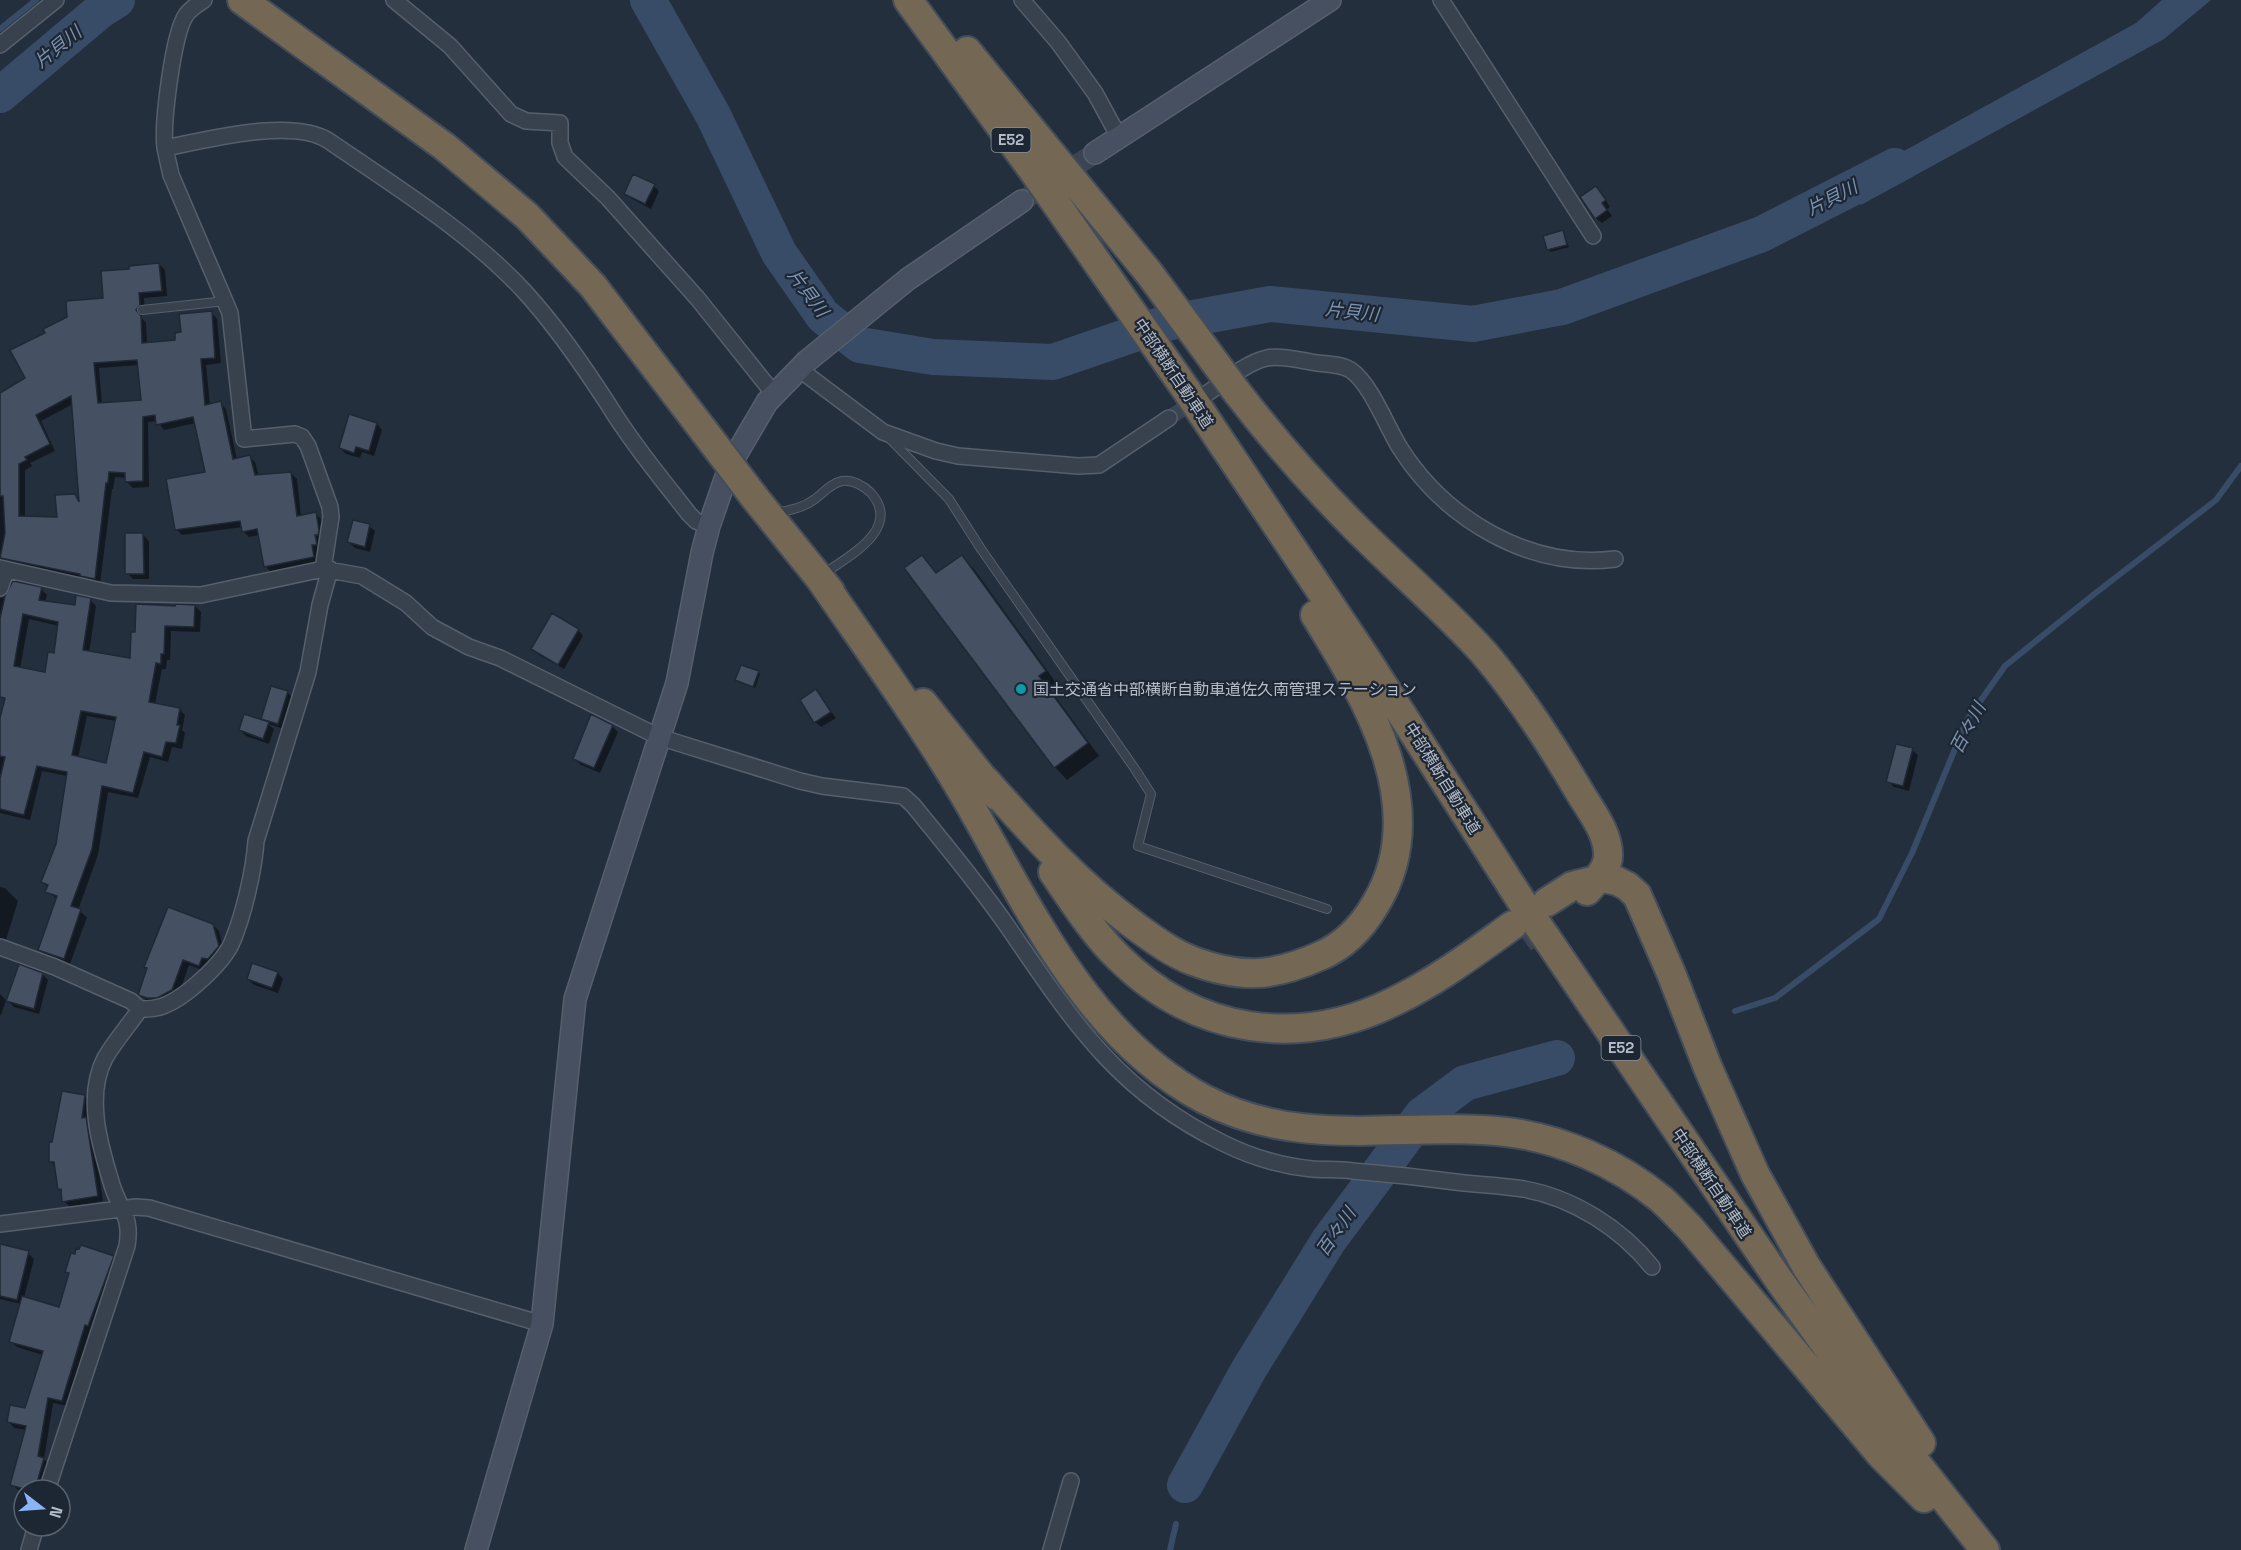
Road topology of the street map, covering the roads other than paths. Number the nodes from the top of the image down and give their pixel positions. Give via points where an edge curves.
1 (57, 0) edge
2 (204, 0) edge
3 (242, 0) edge
4 (394, 0) edge
5 (909, 0) edge
6 (922, 0) edge
7 (1022, 0) edge
8 (1330, 0) edge
9 (1441, 0) edge
10 (0, 45) edge
11 (1119, 137) junction
12 (165, 148) junction
13 (1095, 153) tunnel mouth
14 (1022, 201) tunnel mouth
15 (1593, 236) dead end
16 (226, 301) junction
17 (142, 310) dead end
18 (803, 365) junction
19 (774, 394) junction
20 (1184, 401) junction
21 (883, 432) junction
22 (761, 505) junction
23 (710, 526) junction
24 (1615, 559) dead end
25 (3, 569) edge
26 (326, 569) junction
27 (819, 577) junction
28 (0, 588) edge
29 (659, 737) junction
30 (974, 786) junction
31 (1597, 879) junction
32 (1327, 909) dead end
33 (1552, 909) tunnel mouth
34 (1518, 932) tunnel mouth
35 (0, 947) edge
36 (140, 1009) junction
37 (123, 1209) junction
38 (0, 1224) edge
39 (1652, 1267) dead end
40 (542, 1324) junction
41 (51, 1478) edge
42 (1071, 1481) dead end
43 (476, 1550) edge
44 (1051, 1550) edge
45 (1976, 1550) edge
46 (1985, 1550) edge
47 (1992, 1550) edge

1 - 10 street
2 - 12 street via 187,13 177,38 164,117
3 - 22 highway, bridge via 445,147 527,216 594,286
4 - 19 street via 450,46 511,114 526,121 560,123 560,144 565,157 608,198 698,299
5 - 20 highway, 中部横断自動車道 / E52 via 1034,172
6 - 31 highway, bridge via 1149,273 1272,437 1357,529 1457,625 1508,683 1556,752 1603,833 1608,858
7 - 11 street via 1095,93
8 - 11 street
9 - 15 street
11 - 13 street
12 - 16 street via 171,175
12 - 23 street via 262,132 319,134 450,226 524,291 577,355 660,477 696,521
14 - 18 street via 879,301
16 - 17 lane
16 - 26 street via 244,439 295,434 308,446 330,507
18 - 19 street
18 - 21 street
19 - 23 street via 730,465
20 - 21 street via 1100,465 958,456
20 - 24 street via 1269,357 1335,364 1351,370 1363,383 1399,447 1430,488 1475,524 1529,550 1598,561
20 - 30 highway via 1365,702 1398,800 1399,833 1387,887 1348,939 1325,954 1269,974 1220,970 1164,946 1112,909
20 - 46 highway, 中部横断自動車道 / E52 via 1367,660 1520,899 1772,1270 1853,1383
21 - 32 lane via 949,499 1136,769 1151,794 1138,846
22 - 27 highway
22 - 27 lane via 800,508 842,481 856,483 879,503 879,527 872,537
23 - 29 street via 682,663
25 - 26 street via 111,593 201,595
25 - 28 street
26 - 29 street via 362,576 406,603 432,627
26 - 36 street via 308,672 256,841 255,862 233,942 210,970 170,1003
27 - 30 highway
29 - 39 street via 800,781 907,798 1009,928 1079,1028 1125,1078 1168,1112 1225,1144 1309,1169 1526,1189 1571,1205 1616,1232 1638,1249
29 - 40 street via 575,999
30 - 34 highway via 1103,968 1161,1015 1203,1034 1262,1047 1336,1042 1406,1015
30 - 45 highway via 1006,870 1080,986 1127,1043 1156,1069 1205,1099 1254,1119 1318,1131 1508,1132 1562,1145 1613,1167 1662,1200 1717,1258 1881,1455
31 - 33 highway via 1582,897
31 - 47 highway via 1617,880 1637,896 1760,1184 1806,1266
35 - 36 street via 131,1000
36 - 37 street via 105,1058 95,1086 102,1143 112,1185
37 - 38 street
37 - 40 street via 149,1208
37 - 41 street via 128,1220 127,1246
40 - 43 street
42 - 44 street

